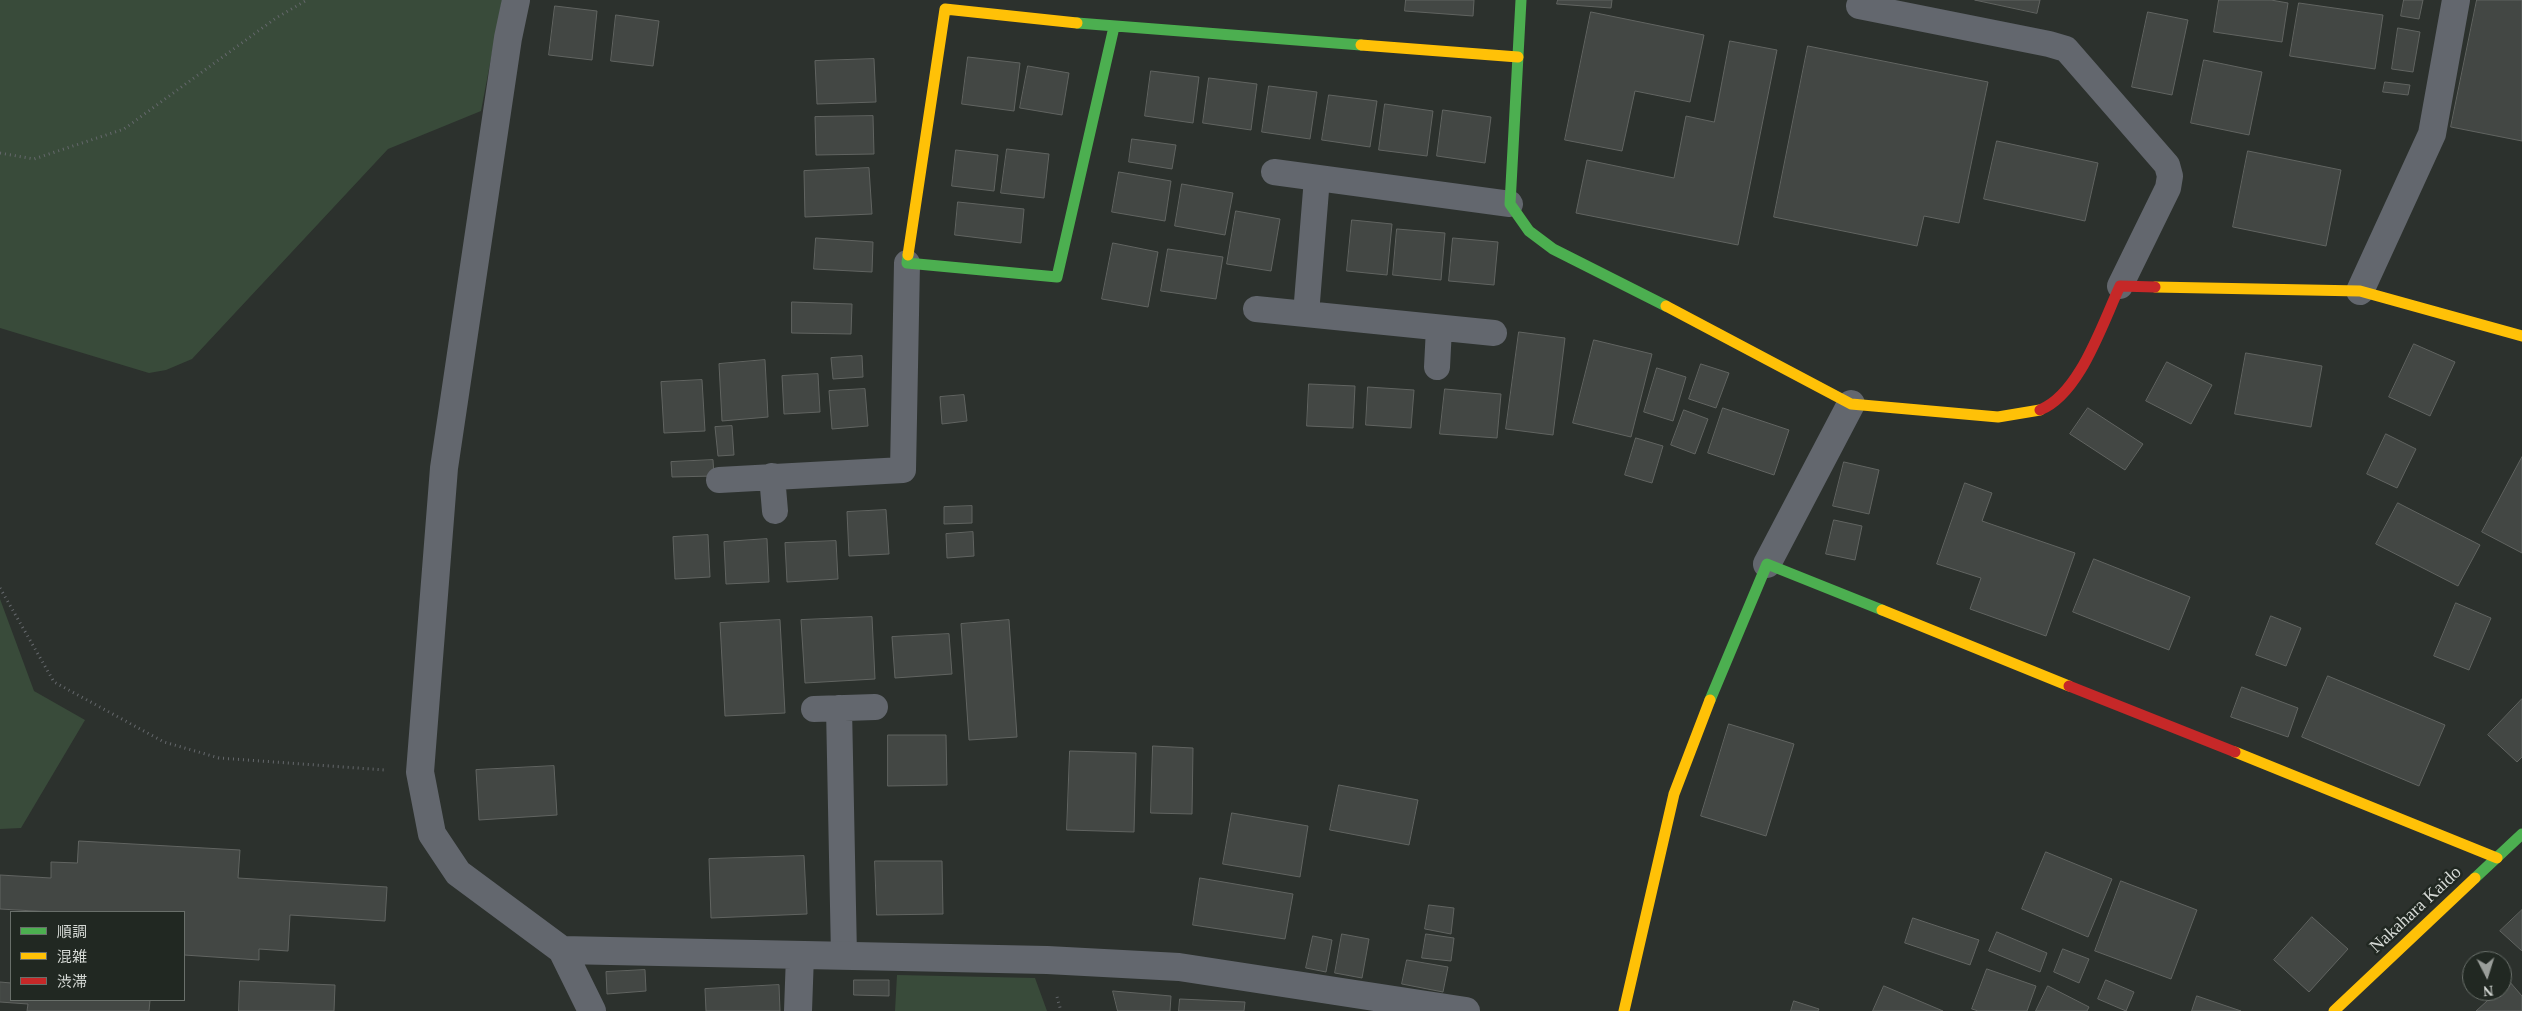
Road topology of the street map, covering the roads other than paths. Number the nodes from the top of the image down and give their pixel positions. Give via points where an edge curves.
1 (516, 0) edge
2 (1521, 0) edge
3 (2456, 0) edge
4 (1860, 6) dead end
5 (1114, 28) junction
6 (1518, 57) junction
7 (1274, 172) dead end
8 (1317, 178) junction
9 (1510, 204) junction
10 (907, 263) junction
11 (2120, 286) junction
12 (2360, 291) junction
13 (1256, 310) dead end
14 (1306, 314) junction
15 (1439, 328) junction
16 (1494, 333) dead end
17 (2522, 336) edge
18 (1437, 367) dead end
19 (1851, 404) junction
20 (772, 476) junction
21 (719, 480) dead end
22 (775, 511) dead end
23 (1767, 564) junction
24 (875, 707) dead end
25 (2522, 834) edge
26 (2497, 858) junction
27 (562, 950) junction
28 (800, 955) junction
29 (844, 956) junction
30 (592, 1011) edge
31 (798, 1011) edge
32 (1466, 1011) edge
33 (1624, 1011) edge
34 (2334, 1011) edge

1 - 27 street via 506,48 444,468 420,772 432,834 458,873
2 - 6 street
3 - 12 street via 2432,134
4 - 11 lane via 2066,50 2167,165 2170,176 2168,188
5 - 6 street
5 - 10 street via 1057,277
5 - 10 street via 945,9
6 - 9 street
7 - 8 lane
8 - 9 lane
8 - 14 lane
9 - 19 street via 1529,231 1553,249
10 - 20 lane via 903,470
11 - 12 street
11 - 19 street via 2068,390 2053,405 2034,413 1998,417
12 - 17 street
13 - 14 lane
14 - 15 lane
15 - 16 lane
15 - 18 lane
19 - 23 street
20 - 21 lane
20 - 22 lane
23 - 26 street
23 - 33 street via 1674,794
24 - 29 lane via 826,709
25 - 26 street, Nakahara Kaido
26 - 34 street, Nakahara Kaido
27 - 28 street
27 - 30 street
28 - 29 street
28 - 31 street
29 - 32 street via 1046,960 1178,967

